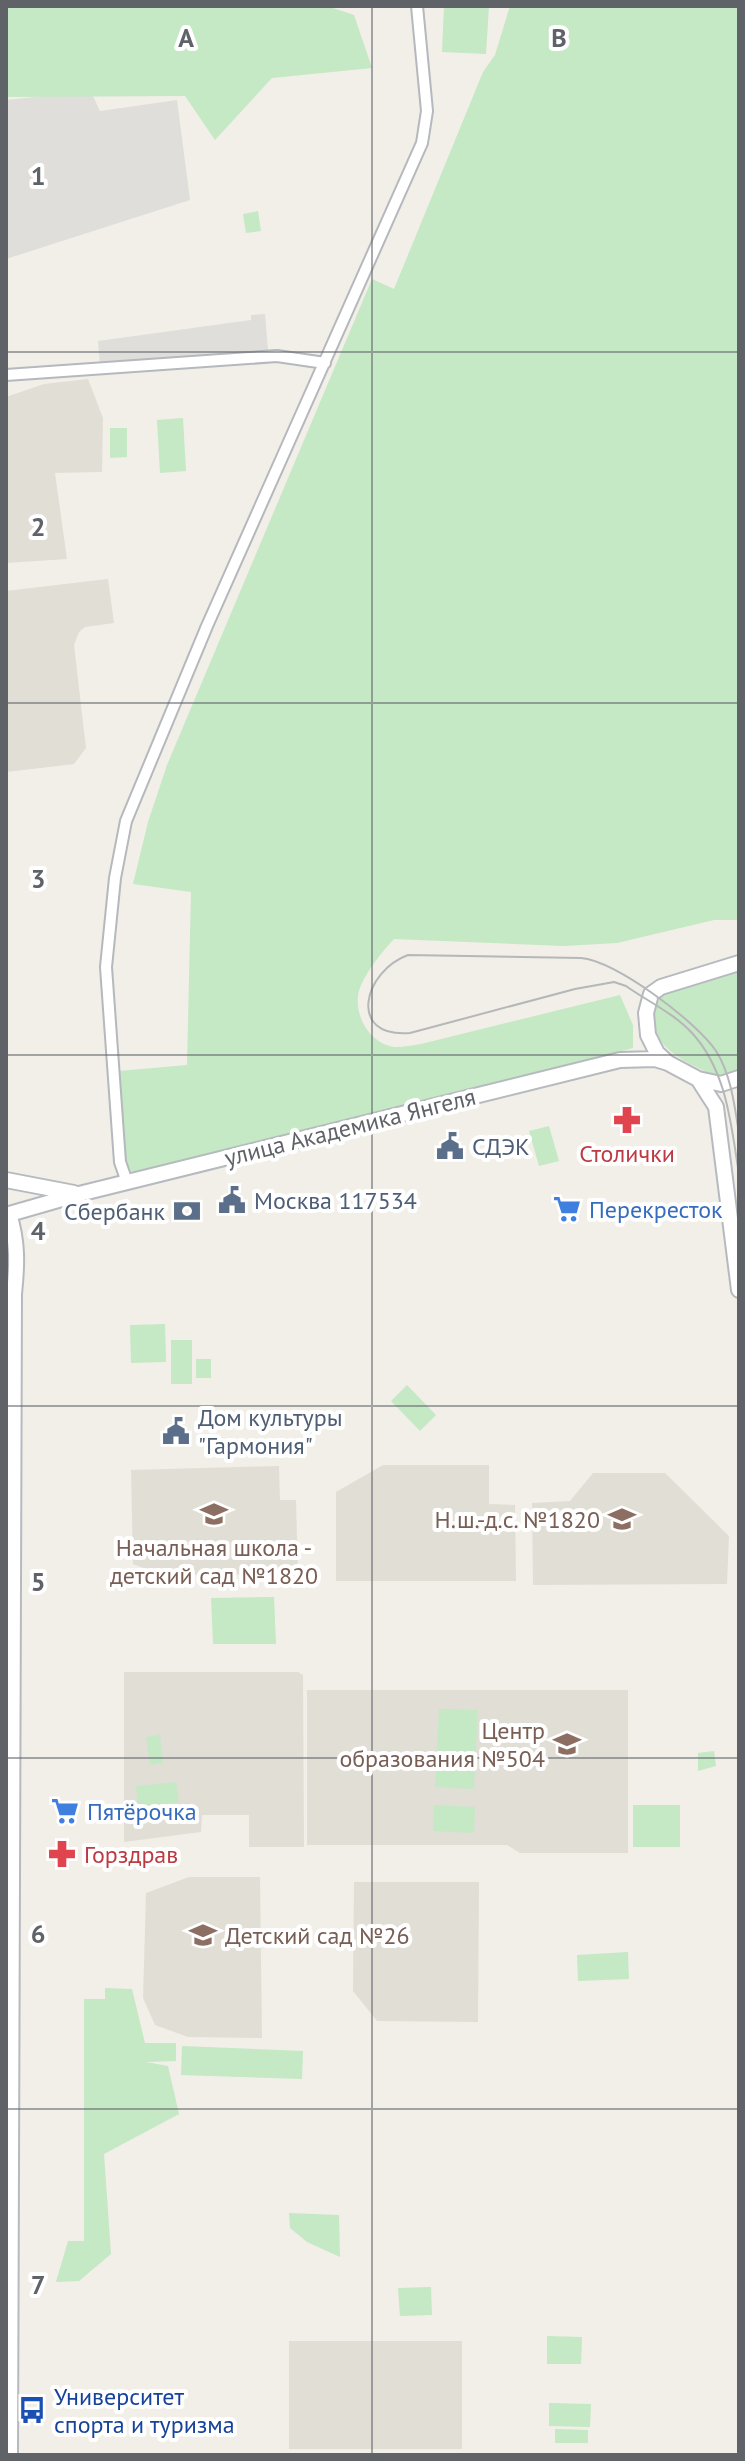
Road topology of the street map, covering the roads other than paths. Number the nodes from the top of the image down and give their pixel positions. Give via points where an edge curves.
1 (417, 6) edge
2 (325, 363) junction
3 (6, 375) edge
4 (739, 963) edge
5 (646, 1013) junction
6 (620, 1060) junction
7 (668, 1063) junction
8 (739, 1078) edge
9 (698, 1079) junction
10 (6, 1180) edge
11 (127, 1182) junction
12 (79, 1194) junction
13 (7, 1213) edge
14 (6, 1264) edge
15 (739, 1290) edge
16 (14, 1294) junction
17 (11, 2453) edge

1 - 2 street via 427,111 422,143
2 - 3 street via 282,356
2 - 11 street via 207,626 121,841 106,983 120,1162
4 - 5 main road via 661,987 651,994
5 - 6 main road via 642,1045
5 - 7 main road via 652,1046
6 - 7 main road, улица Академика Янгеля
6 - 11 main road, улица Академика Янгеля
7 - 9 main road
8 - 9 main road via 721,1084
9 - 15 main road via 716,1107
10 - 12 main road, улица Академика Янгеля
11 - 12 main road, улица Академика Янгеля
12 - 13 main road, улица Академика Янгеля
13 - 16 main road via 17,1246
14 - 16 main road
16 - 17 main road

